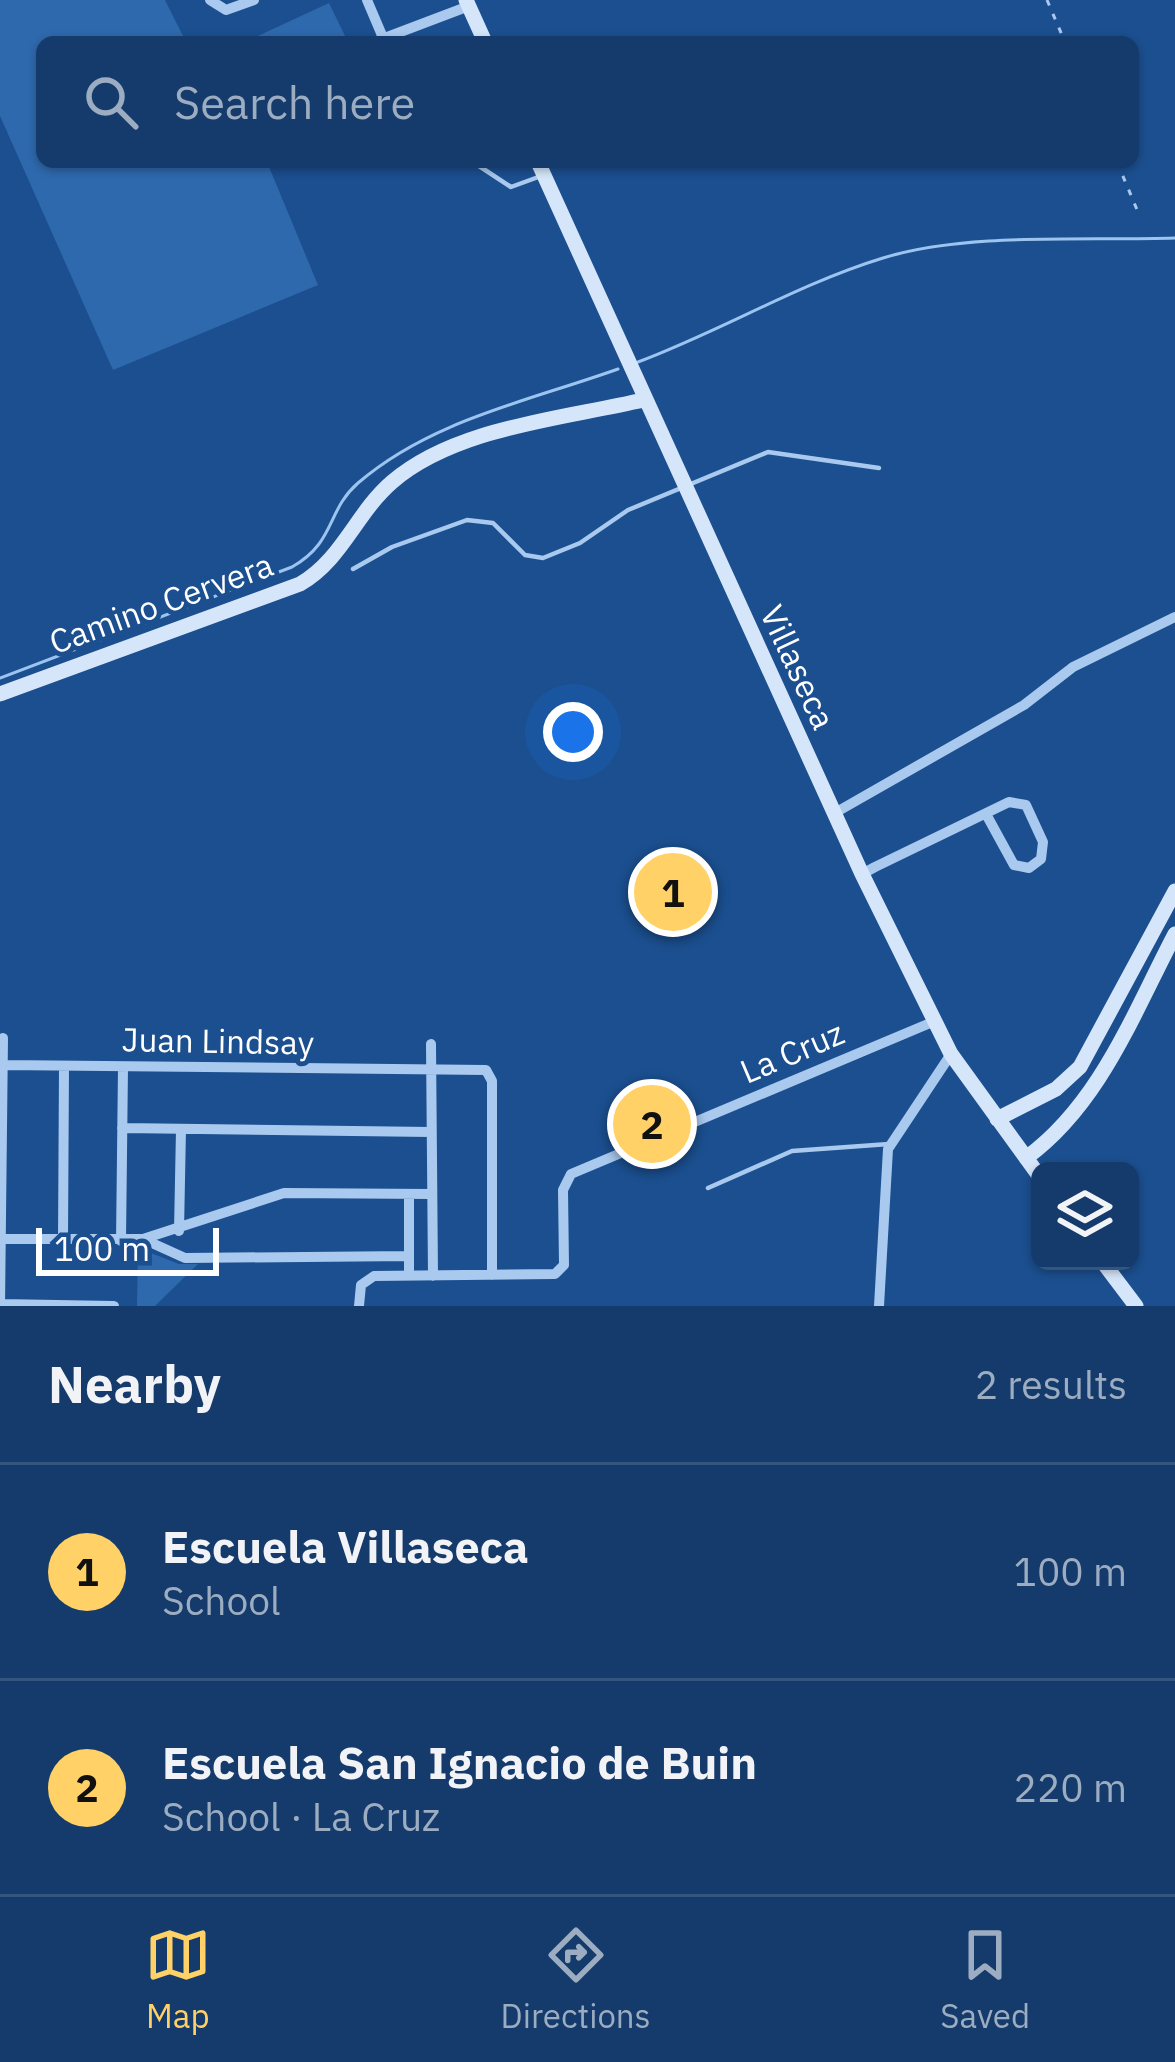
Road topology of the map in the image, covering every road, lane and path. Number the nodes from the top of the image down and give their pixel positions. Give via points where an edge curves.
1 (210, 0) edge
2 (254, 0) edge
3 (367, 0) edge
4 (1047, 0) edge
5 (468, 3) edge
6 (378, 36) edge
7 (391, 36) edge
8 (482, 36) edge
9 (1062, 36) edge
10 (481, 168) edge
11 (541, 168) edge
12 (1120, 168) edge
13 (1138, 212) dead end
14 (644, 400) junction
15 (879, 468) dead end
16 (682, 488) junction
17 (353, 569) dead end
18 (1175, 617) edge
19 (0, 694) edge
20 (833, 814) junction
21 (986, 814) junction
22 (862, 874) junction
23 (1175, 891) edge
24 (1175, 934) edge
25 (935, 1021) junction
26 (4, 1038) dead end
27 (431, 1044) dead end
28 (951, 1054) junction
29 (3, 1065) junction
30 (64, 1066) junction
31 (123, 1067) junction
32 (431, 1072) junction
33 (997, 1119) junction
34 (122, 1128) junction
35 (181, 1129) junction
36 (431, 1132) junction
37 (890, 1144) junction
38 (1026, 1158) junction
39 (1031, 1165) edge
40 (709, 1188) dead end
41 (409, 1194) junction
42 (431, 1194) junction
43 (179, 1231) junction
44 (0, 1239) edge
45 (143, 1239) junction
46 (63, 1240) junction
47 (121, 1240) junction
48 (410, 1256) junction
49 (1108, 1270) edge
50 (492, 1275) junction
51 (410, 1276) junction
52 (433, 1276) junction
53 (1128, 1303) edge
54 (0, 1305) edge
55 (62, 1305) edge
56 (114, 1306) edge
57 (359, 1306) edge
58 (879, 1306) edge

1 - 2 street via 232,10
3 - 6 street
4 - 9 path
5 - 7 street
5 - 8 street
10 - 11 lane via 511,187
11 - 14 street, Villaseca
12 - 13 path
14 - 16 street, Villaseca
14 - 19 street, Camino Cervera via 429,458 386,488 327,565 300,584
15 - 16 lane via 768,452
16 - 17 lane via 543,558 525,555 493,523 467,520
16 - 20 street, Villaseca
18 - 20 street via 1073,667 1024,705
20 - 22 street, Villaseca
21 - 21 street via 1013,801 1025,806 1044,846 1037,863 1011,862
21 - 22 street
22 - 25 street, Villaseca
23 - 33 street via 1080,1066 1056,1089
24 - 38 street via 1091,1093
25 - 28 street, Villaseca
25 - 50 street, La Cruz via 572,1174 563,1190 562,1269
26 - 29 street
27 - 32 street
28 - 33 street, Villaseca
28 - 37 street
29 - 30 street, Juan Lindsay
29 - 44 street
30 - 31 street, Juan Lindsay
30 - 46 street
31 - 32 street, Juan Lindsay
31 - 34 street
32 - 36 street
32 - 50 street, Juan Lindsay via 479,1068 491,1078
33 - 38 street, Villaseca
34 - 35 street
34 - 47 street
35 - 36 street
35 - 43 street
36 - 42 street
37 - 40 lane via 792,1151
37 - 58 street
38 - 39 street, Villaseca
41 - 42 street
41 - 43 street via 284,1193
41 - 48 street
42 - 52 street
43 - 45 street
44 - 46 street
44 - 54 street
45 - 47 street
45 - 48 street via 185,1258
46 - 47 street
48 - 51 street
49 - 53 street
50 - 52 street, La Cruz
51 - 52 street, La Cruz
51 - 57 street, La Cruz via 367,1279
54 - 55 street
55 - 56 street

